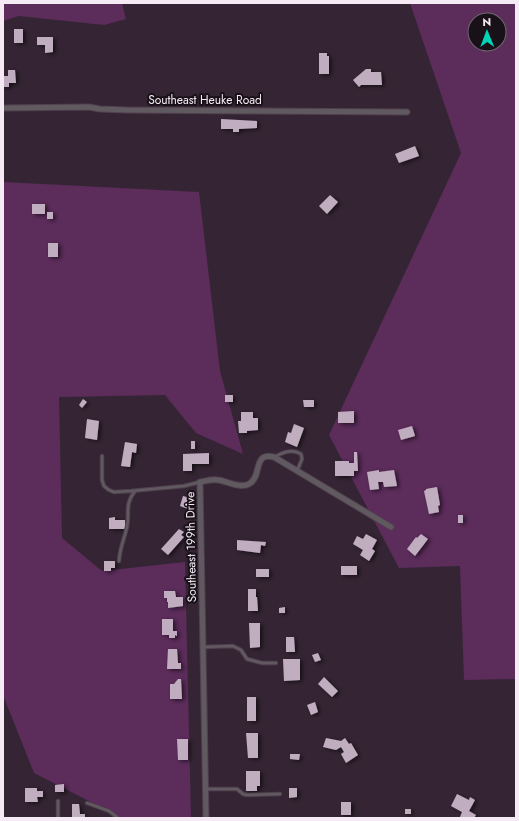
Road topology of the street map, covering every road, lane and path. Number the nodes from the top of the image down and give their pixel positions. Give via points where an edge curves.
1 (3, 108) edge
2 (406, 112) dead end
3 (102, 456) dead end
4 (274, 457) junction
5 (296, 471) junction
6 (200, 482) junction
7 (135, 490) junction
8 (391, 528) dead end
9 (120, 561) dead end
10 (203, 647) junction
11 (276, 663) dead end
12 (206, 789) junction
13 (280, 794) dead end
14 (58, 801) dead end
15 (87, 803) dead end
16 (58, 818) edge
17 (118, 818) edge
18 (206, 818) edge

1 - 2 street, Southeast Heuke Road
3 - 7 lane via 104,486 114,492
4 - 5 street
4 - 5 lane via 287,451 301,454 302,459
4 - 6 street, Southeast 199th Drive via 263,458 255,478 245,486 217,480
5 - 8 street
6 - 7 lane via 184,486
6 - 10 street, Southeast 199th Drive
7 - 9 lane via 128,502 127,526 120,549
10 - 11 lane via 233,646 242,650 247,659
10 - 12 street, Southeast 199th Drive
12 - 13 lane via 237,788 243,794
12 - 18 street, Southeast 199th Drive
14 - 16 lane
15 - 17 lane via 109,811

